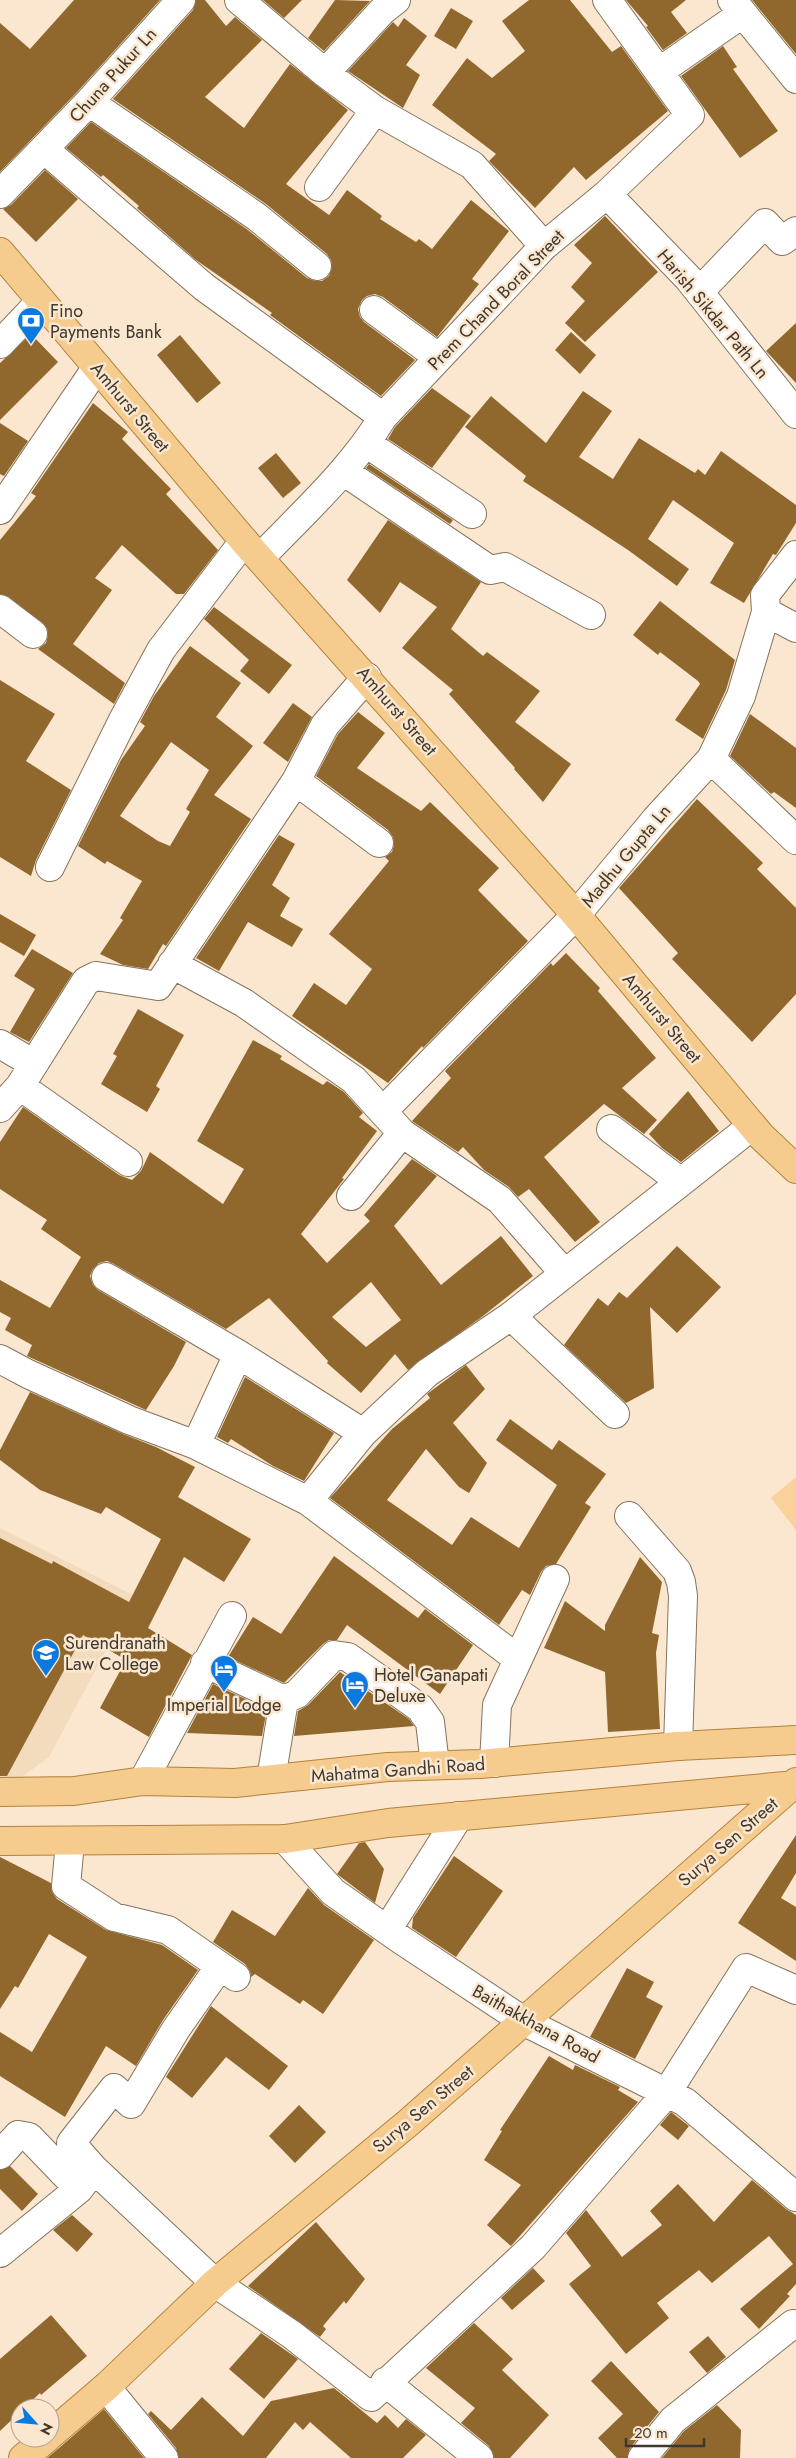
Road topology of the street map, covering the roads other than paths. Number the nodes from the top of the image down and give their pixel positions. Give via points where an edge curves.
1 (181, 0) edge
2 (239, 0) edge
3 (396, 0) edge
4 (607, 0) edge
5 (737, 7) edge
6 (660, 71) junction
7 (325, 73) junction
8 (796, 79) edge
9 (89, 102) junction
10 (375, 110) junction
11 (44, 149) junction
12 (319, 187) dead end
13 (0, 194) edge
14 (607, 194) junction
15 (796, 231) edge
16 (544, 246) junction
17 (0, 252) edge
18 (317, 266) dead end
19 (699, 292) junction
20 (41, 301) junction
21 (374, 310) dead end
22 (0, 344) edge
23 (438, 357) junction
24 (97, 368) junction
25 (796, 414) edge
26 (383, 417) junction
27 (366, 443) junction
28 (343, 471) junction
29 (0, 510) edge
30 (472, 514) dead end
31 (252, 550) junction
32 (796, 555) edge
33 (0, 609) edge
34 (766, 612) junction
35 (591, 616) dead end
36 (796, 628) edge
37 (33, 634) dead end
38 (367, 677) junction
39 (711, 759) junction
40 (296, 781) junction
41 (796, 840) edge
42 (379, 843) dead end
43 (50, 867) dead end
44 (576, 914) junction
45 (172, 964) junction
46 (0, 1044) edge
47 (27, 1075) junction
48 (0, 1108) edge
49 (383, 1111) junction
50 (752, 1126) junction
51 (611, 1129) dead end
52 (402, 1133) junction
53 (793, 1160) edge
54 (128, 1162) dead end
55 (681, 1182) junction
56 (351, 1196) dead end
57 (564, 1273) junction
58 (106, 1277) dead end
59 (511, 1316) junction
60 (238, 1354) junction
61 (0, 1359) edge
62 (615, 1414) dead end
63 (363, 1433) junction
64 (196, 1445) junction
65 (308, 1501) junction
66 (629, 1516) dead end
67 (555, 1579) dead end
68 (232, 1616) dead end
69 (518, 1659) junction
70 (205, 1663) junction
71 (284, 1700) junction
72 (796, 1740) edge
73 (678, 1746) junction
74 (494, 1763) junction
75 (435, 1766) junction
76 (271, 1779) junction
77 (143, 1780) junction
78 (795, 1784) edge
79 (0, 1792) edge
80 (459, 1816) junction
81 (285, 1839) junction
82 (0, 1842) edge
83 (70, 1842) junction
84 (387, 1930) junction
85 (796, 1990) edge
86 (524, 2022) junction
87 (666, 2094) junction
88 (0, 2155) edge
89 (87, 2179) junction
90 (796, 2197) edge
91 (4, 2243) edge
92 (215, 2283) junction
93 (796, 2326) edge
94 (386, 2382) junction
95 (106, 2387) junction
96 (60, 2428) edge
97 (164, 2458) edge
98 (479, 2458) edge
99 (642, 2458) edge

1 - 9 street, Chuna Pukur Ln
2 - 7 street
3 - 7 street via 382,10
4 - 6 street, Prem Chand Boral Street
5 - 6 street
5 - 8 street
6 - 14 street, Prem Chand Boral Street via 690,115
7 - 10 street
9 - 11 street, Chuna Pukur Ln
9 - 18 street via 257,217
10 - 12 street
10 - 16 street via 472,165
11 - 13 street, Chuna Pukur Ln
11 - 26 street via 204,287
14 - 16 street, Prem Chand Boral Street
14 - 19 street, Harish Sikdar Path Ln
15 - 19 street via 782,241 765,223
16 - 23 street, Prem Chand Boral Street
17 - 20 main road, Amhurst Street
19 - 25 street, Harish Sikdar Path Ln
20 - 22 street
20 - 24 main road, Amhurst Street
21 - 23 street
23 - 26 street, Prem Chand Boral Street
24 - 29 street
24 - 31 main road, Amhurst Street
26 - 27 street, Prem Chand Boral Street
27 - 28 street, Prem Chand Boral Street
27 - 30 street
28 - 31 street, Prem Chand Boral Street
28 - 35 street via 490,570 505,567
31 - 38 main road, Amhurst Street
31 - 43 street, Prem Chand Boral Street via 161,650
32 - 34 street, Madhu Gupta Ln via 765,595
33 - 37 street
34 - 36 street
34 - 39 street, Madhu Gupta Ln via 742,696
38 - 40 street via 325,725
38 - 44 main road, Amhurst Street
39 - 41 street
39 - 44 street, Madhu Gupta Ln
40 - 42 street
40 - 45 street
44 - 49 street, Madhu Gupta Ln
44 - 50 main road, Amhurst Street
45 - 47 street via 158,986 96,976 86,981
45 - 49 street via 244,1003 346,1074
46 - 47 street
47 - 48 street
47 - 54 street
49 - 52 street
50 - 53 main road, Amhurst Street
50 - 55 street
51 - 55 street
52 - 56 street
52 - 57 street via 500,1200
55 - 57 street
57 - 59 street
58 - 60 street
59 - 62 street
59 - 63 street via 427,1373
60 - 63 street
60 - 64 street
61 - 64 street via 129,1420
63 - 65 street
64 - 65 street
65 - 69 street
66 - 73 street via 676,1571 681,1582
67 - 69 street
68 - 70 street
69 - 74 street via 497,1705
70 - 71 street
70 - 77 street
71 - 75 street via 297,1694 334,1655 348,1657 420,1708 430,1722
71 - 76 street
72 - 73 main road, Mahatma Gandhi Road
73 - 74 main road, Mahatma Gandhi Road
74 - 75 main road, Mahatma Gandhi Road
75 - 76 main road, Mahatma Gandhi Road via 388,1767
76 - 77 main road, Mahatma Gandhi Road via 235,1783
77 - 79 main road, Mahatma Gandhi Road via 74,1791
78 - 80 main road
78 - 86 main road, Surya Sen Street
80 - 81 main road
80 - 84 street
81 - 83 main road
81 - 84 street, Baithakkhana Road via 334,1892
82 - 83 main road
83 - 89 street via 66,1886 114,1917 168,1930 228,1971 176,2029 131,2104 114,2088 71,2143
84 - 86 street, Baithakkhana Road
85 - 87 street via 746,1968
86 - 87 street, Baithakkhana Road
86 - 92 main road, Surya Sen Street via 408,2124
87 - 90 street, Baithakkhana Road via 685,2102
87 - 94 street via 533,2247
88 - 89 street via 18,2135 29,2137
89 - 91 street
89 - 92 street
92 - 94 street via 291,2334 371,2397
92 - 95 main road, Surya Sen Street
93 - 99 street via 793,2324 672,2420
94 - 98 street
95 - 96 main road, Surya Sen Street
95 - 97 street

